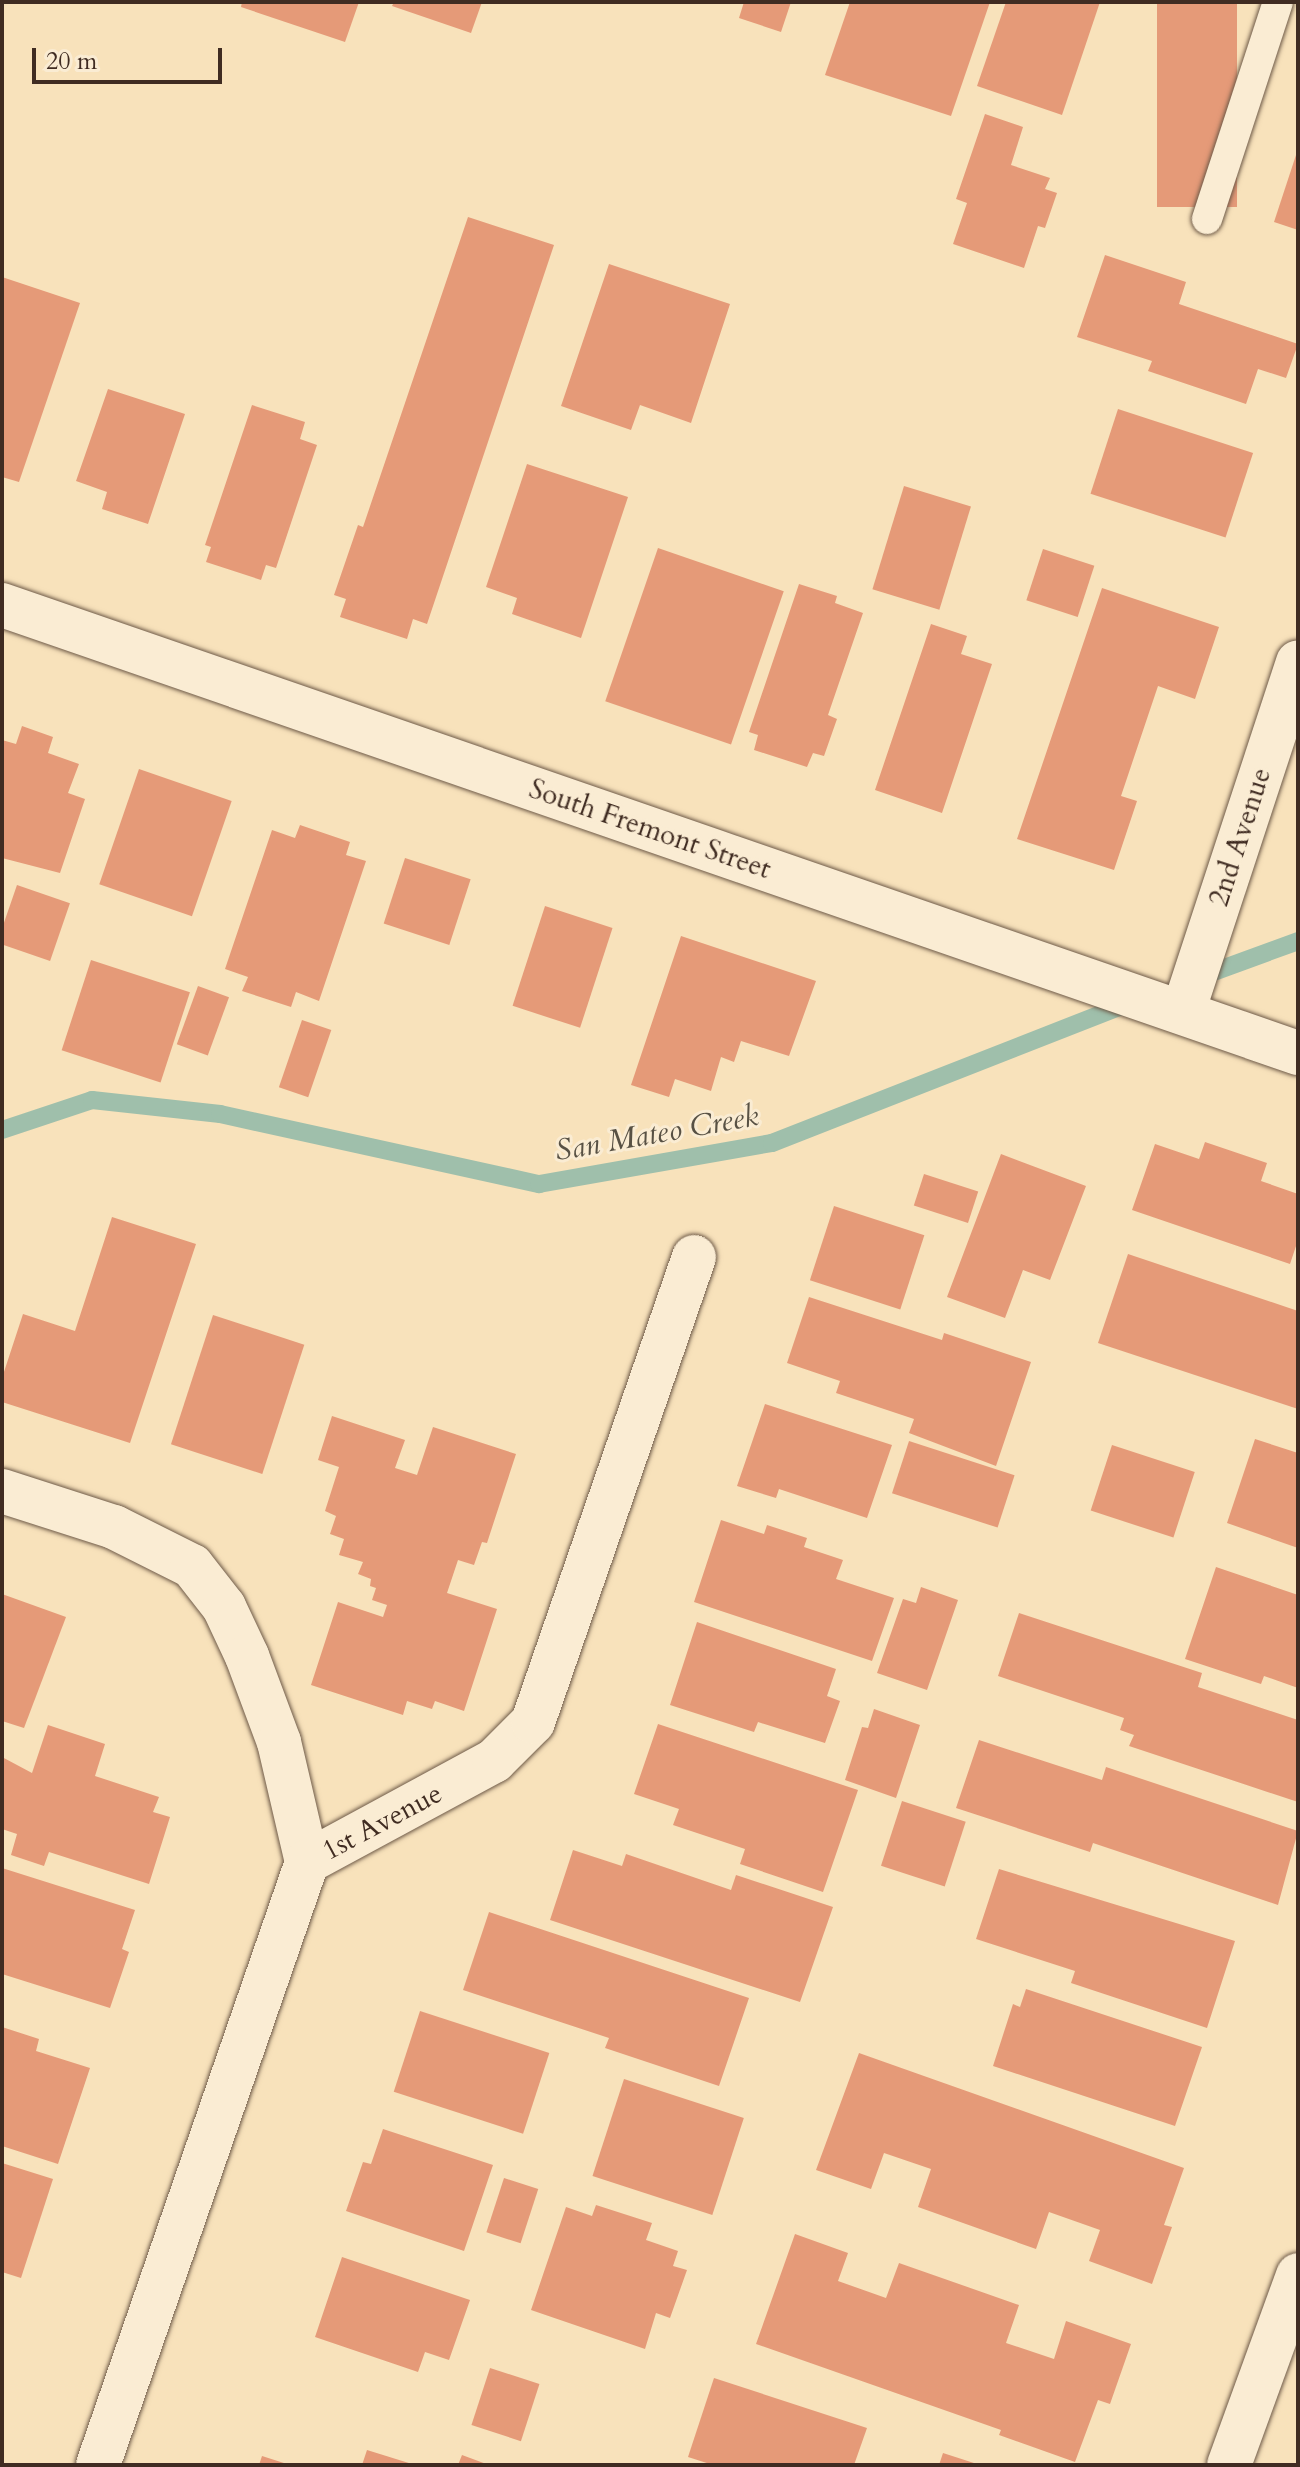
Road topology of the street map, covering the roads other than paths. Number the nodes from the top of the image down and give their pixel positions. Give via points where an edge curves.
1 (1278, 2) edge
2 (1207, 219) dead end
3 (2, 605) edge
4 (1298, 662) edge
5 (1183, 1012) junction
6 (1298, 1053) edge
7 (694, 1257) dead end
8 (2, 1491) edge
9 (307, 1862) junction
10 (1298, 2275) edge
11 (98, 2465) edge
12 (1229, 2465) edge

1 - 2 lane
3 - 5 street, South Fremont Street
4 - 5 street, 2nd Avenue
5 - 6 street, South Fremont Street
7 - 9 street, 1st Avenue via 533,1722 494,1761
8 - 9 street via 114,1527 192,1566 224,1607 247,1656 279,1742
9 - 11 street, 1st Avenue
10 - 12 street

